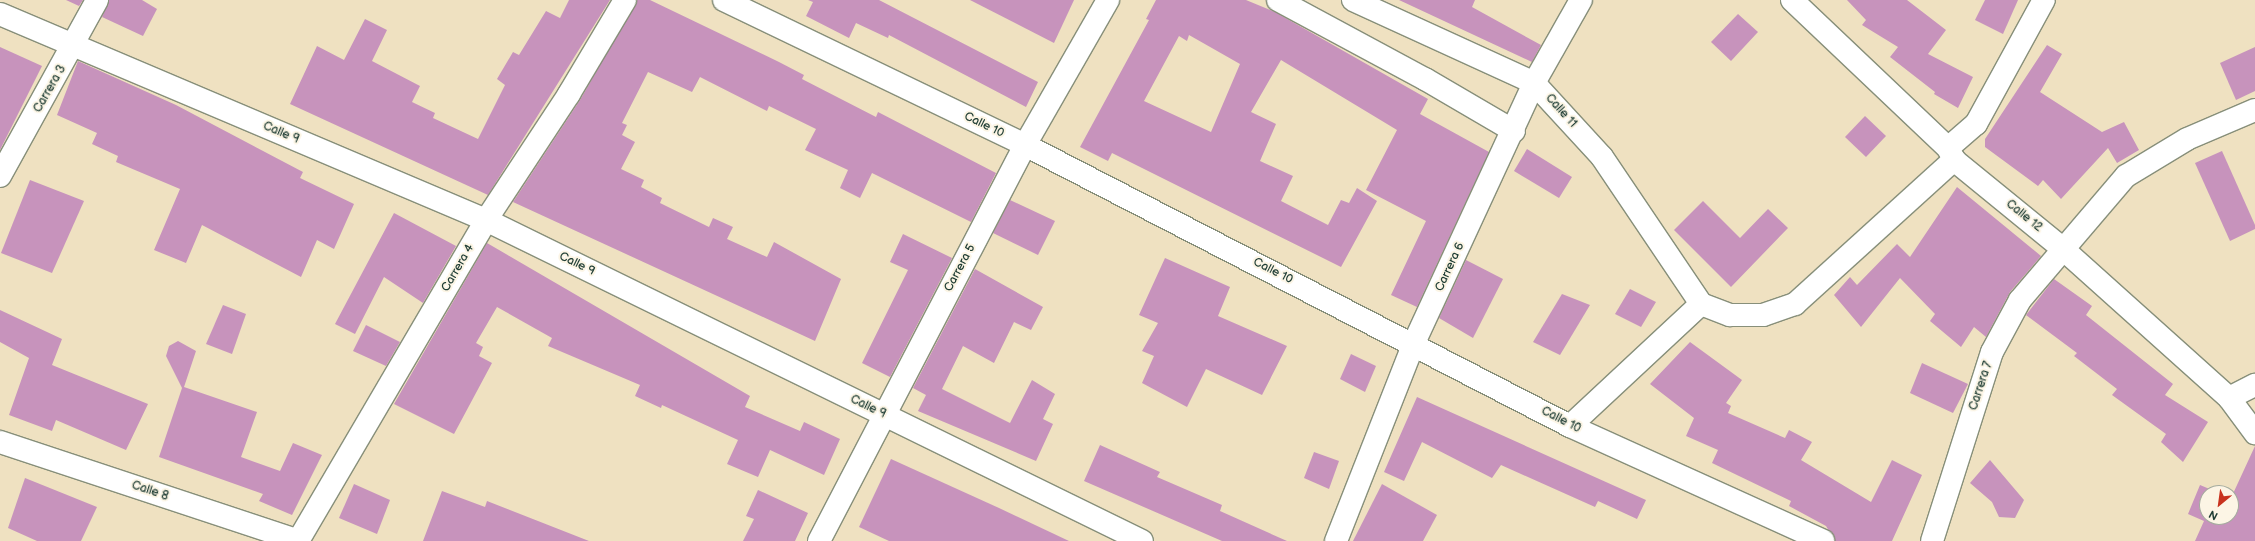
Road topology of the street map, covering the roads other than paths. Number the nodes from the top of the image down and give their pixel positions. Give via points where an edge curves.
1 (97, 0) edge
2 (625, 0) edge
3 (724, 0) edge
4 (1108, 0) edge
5 (1278, 0) edge
6 (1353, 0) edge
7 (1582, 0) edge
8 (1792, 0) edge
9 (2044, 0) edge
10 (0, 14) edge
11 (74, 46) junction
12 (1534, 83) junction
13 (2255, 110) edge
14 (1514, 131) junction
15 (1025, 145) junction
16 (1951, 154) junction
17 (0, 176) edge
18 (486, 220) junction
19 (2064, 249) junction
20 (1701, 304) junction
21 (1414, 343) junction
22 (2255, 385) edge
23 (2229, 398) junction
24 (883, 414) junction
25 (1570, 426) junction
26 (2255, 433) edge
27 (0, 442) edge
28 (298, 541) edge
29 (819, 541) edge
30 (1142, 541) edge
31 (1336, 541) edge
32 (1823, 541) edge
33 (1932, 541) edge

1 - 11 street, Carrera 3
2 - 18 street, Carrera 4 via 569,94
3 - 15 street, Calle 10
4 - 15 street, Carrera 5
5 - 14 street
6 - 12 street, Calle 11
7 - 12 street, Carrera 6
8 - 16 street, Calle 12
9 - 16 street via 1976,124
10 - 11 street, Calle 9
11 - 17 street, Carrera 3
11 - 18 street, Calle 9
12 - 14 street, Carrera 6
12 - 20 street, Calle 11 via 1602,157
13 - 19 street, Carrera 7 via 2187,139 2126,176
14 - 21 street, Carrera 6
15 - 21 street, Calle 10
15 - 24 street, Carrera 5
16 - 19 street, Calle 12
16 - 20 street via 1796,304 1763,315 1730,315
18 - 24 street, Calle 9
18 - 28 street, Carrera 4
19 - 23 street, Calle 12
19 - 33 street, Carrera 7 via 2020,300 1992,352
20 - 25 street
21 - 25 street, Calle 10
21 - 31 street, Carrera 6
22 - 23 street
23 - 26 street, Calle 12
24 - 29 street, Carrera 5
24 - 30 street, Calle 9
25 - 32 street, Calle 10
27 - 28 street, Calle 8

